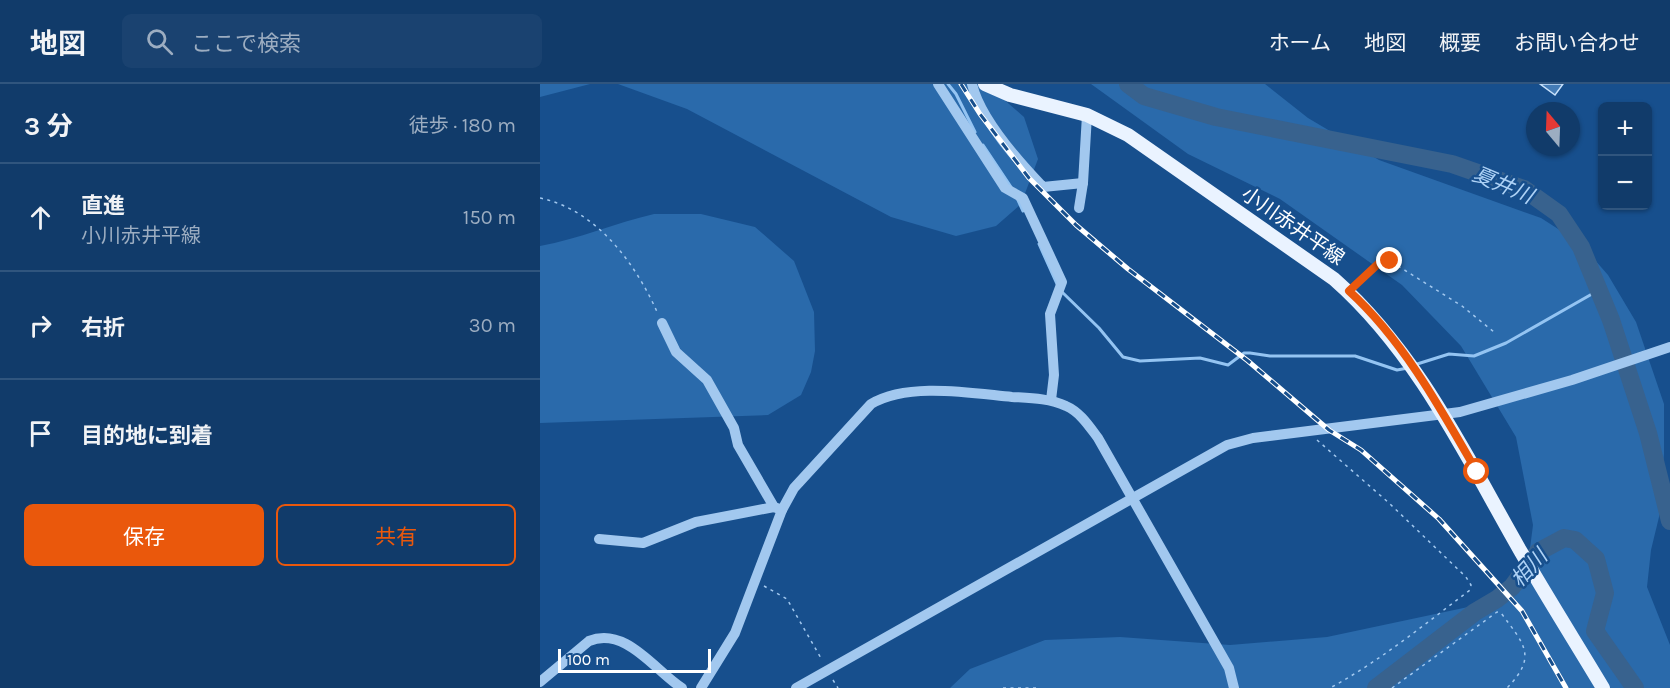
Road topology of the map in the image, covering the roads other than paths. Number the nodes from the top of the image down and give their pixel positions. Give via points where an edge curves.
1 (938, 84) edge
2 (972, 84) edge
3 (985, 84) edge
4 (1087, 115) junction
5 (1083, 183) junction
6 (1079, 208) dead end
7 (662, 323) road end
8 (1670, 346) edge
9 (1051, 400) junction
10 (1443, 414) junction
11 (1130, 498) junction
12 (778, 508) junction
13 (599, 539) dead end
14 (540, 682) edge
15 (682, 688) edge
16 (701, 688) edge
17 (796, 688) edge
18 (1234, 688) edge
19 (1603, 688) edge

1 - 9 street via 1009,190 1028,208 1058,289 1050,314 1054,375
2 - 5 street via 992,122 1043,187
3 - 4 main road, 小川赤井平線 via 1010,95
4 - 5 street
4 - 10 main road, 小川赤井平線 via 1128,135 1349,291 1385,330
5 - 6 street
7 - 12 street via 676,352 706,380 734,428 738,445
8 - 10 street via 1510,399
9 - 11 street via 1067,406 1083,419 1098,438
9 - 12 street via 946,391 882,398 872,404
10 - 11 street via 1253,438 1227,445
10 - 19 main road, 小川赤井平線
11 - 17 street
11 - 18 street via 1229,668
12 - 13 street via 696,522 643,543
12 - 16 street via 735,633
14 - 15 street via 598,637 636,650

